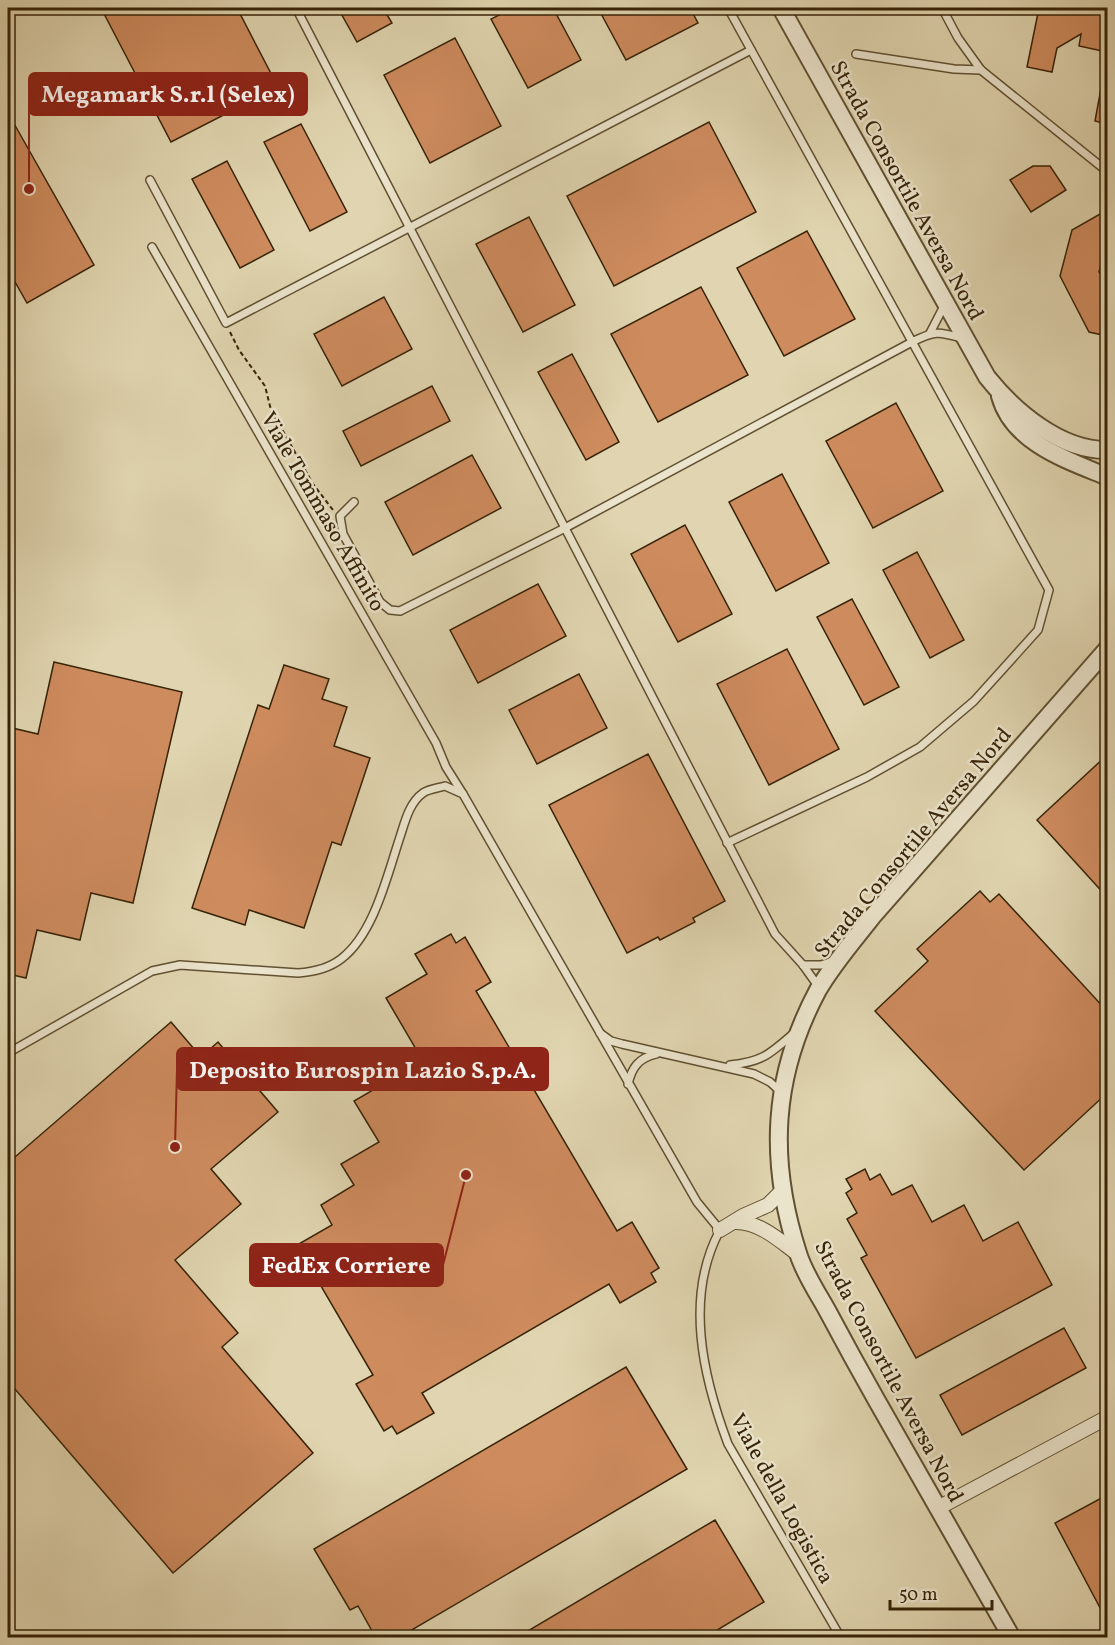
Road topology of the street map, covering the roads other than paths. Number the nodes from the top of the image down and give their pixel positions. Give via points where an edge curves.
1 (296, 8) edge
2 (728, 8) edge
3 (781, 8) edge
4 (942, 8) edge
5 (751, 50) junction
6 (856, 54) dead end
7 (981, 70) junction
8 (1107, 172) edge
9 (150, 180) dead end
10 (410, 229) junction
11 (152, 247) dead end
12 (945, 303) junction
13 (930, 333) junction
14 (965, 339) junction
15 (912, 342) junction
16 (999, 393) junction
17 (1107, 450) edge
18 (1107, 477) edge
19 (354, 502) dead end
20 (565, 528) junction
21 (1107, 648) edge
22 (463, 794) junction
23 (727, 843) junction
24 (839, 959) junction
25 (803, 965) junction
26 (819, 988) junction
27 (800, 1028) junction
28 (598, 1031) junction
29 (8, 1053) edge
30 (658, 1053) junction
31 (724, 1066) junction
32 (628, 1084) junction
33 (782, 1093) junction
34 (783, 1190) junction
35 (736, 1222) junction
36 (720, 1230) junction
37 (798, 1254) junction
38 (1107, 1417) edge
39 (938, 1508) junction
40 (841, 1638) edge
41 (1012, 1638) edge

1 - 10 lane
2 - 5 lane
3 - 12 street, Strada Consortile Aversa Nord
4 - 7 lane
5 - 10 lane
5 - 15 lane
6 - 7 lane
7 - 8 lane
9 - 10 lane via 226,322
10 - 20 lane
11 - 22 lane, Viale Tommaso Affinito
12 - 13 lane
12 - 14 street, Strada Consortile Aversa Nord
13 - 14 lane
13 - 15 lane
14 - 16 street, Strada Consortile Aversa Nord
15 - 20 lane
15 - 23 lane via 1049,591 1038,630 974,701 920,747 867,777
16 - 17 street, Strada Consortile Aversa Nord via 1053,434 1086,447
16 - 18 street, Strada Consortile Aversa Nord via 1004,409 1022,432 1054,455
19 - 20 lane via 340,516 343,534 380,602 390,610 400,611
20 - 23 lane
21 - 24 street, Strada Consortile Aversa Nord
22 - 28 lane, Viale Tommaso Affinito
22 - 29 lane via 445,786 423,793 409,810 382,893 366,927 340,960 316,971 298,973 180,965 152,971
23 - 25 lane via 775,934
24 - 25 lane
24 - 26 street, Strada Consortile Aversa Nord
25 - 26 lane
26 - 27 street, Strada Consortile Aversa Nord
27 - 31 lane via 762,1059
27 - 33 street, Strada Consortile Aversa Nord
28 - 30 lane via 611,1041
28 - 32 lane, Viale Tommaso Affinito
30 - 31 lane
30 - 32 lane via 637,1063
31 - 33 lane via 754,1074
32 - 36 lane, Viale Tommaso Affinito via 697,1202
33 - 34 street, Strada Consortile Aversa Nord via 779,1143
34 - 35 street via 768,1205
34 - 37 street, Strada Consortile Aversa Nord
35 - 36 street
35 - 37 street via 755,1225
36 - 40 lane, Viale della Logistica via 705,1266 699,1305 706,1375 715,1410 728,1444
37 - 39 street, Strada Consortile Aversa Nord
38 - 39 street
39 - 41 street, Strada Consortile Aversa Nord

